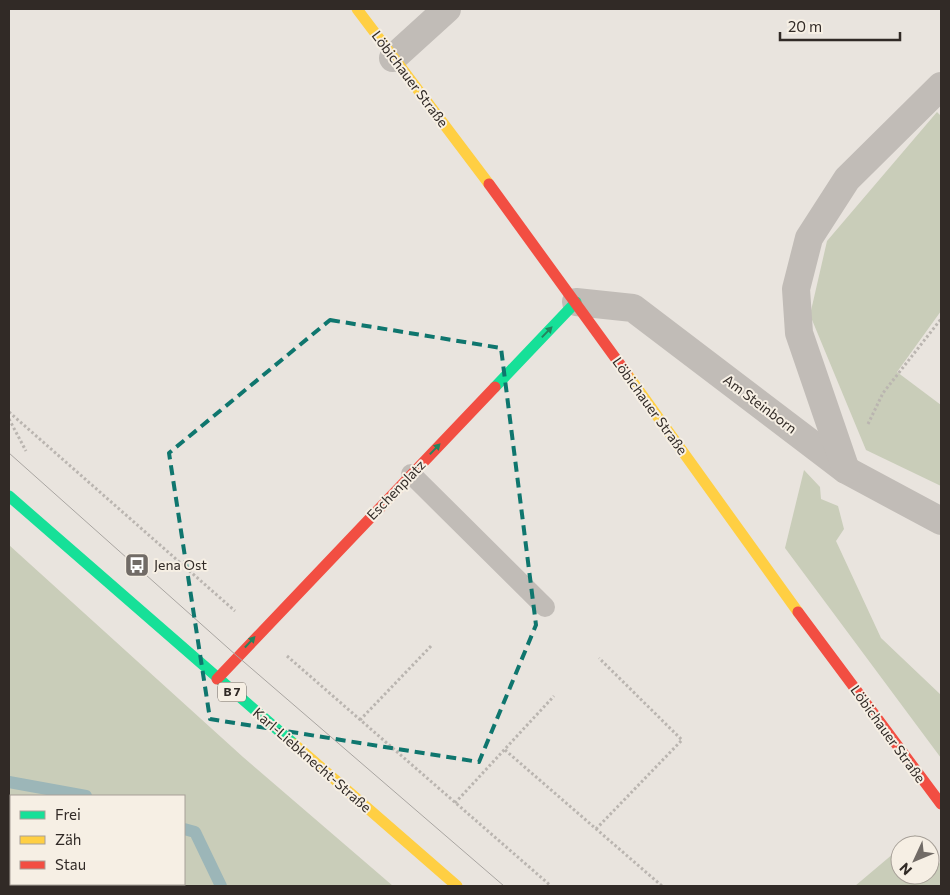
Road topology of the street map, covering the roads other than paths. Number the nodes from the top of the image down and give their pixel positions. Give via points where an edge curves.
1 (357, 9) edge
2 (447, 9) edge
3 (393, 58) junction
4 (941, 86) edge
5 (576, 302) junction
6 (846, 470) junction
7 (411, 474) junction
8 (9, 496) edge
9 (941, 521) edge
10 (545, 607) dead end
11 (217, 679) junction
12 (941, 804) edge
13 (457, 886) edge

1 - 3 street, Löbichauer Straße
2 - 3 street
3 - 5 street, Löbichauer Straße
4 - 6 street via 847,179 809,238 796,289 799,333
5 - 6 street, Am Steinborn via 633,308
7 -> 5 street, Eschenplatz
5 - 12 street, Löbichauer Straße via 771,576
6 - 9 street, Am Steinborn
7 - 10 lane
11 -> 7 street, Eschenplatz
8 - 11 street, Karl-Liebknecht-Straße / B 7
11 - 13 street, Karl-Liebknecht-Straße / B 7

